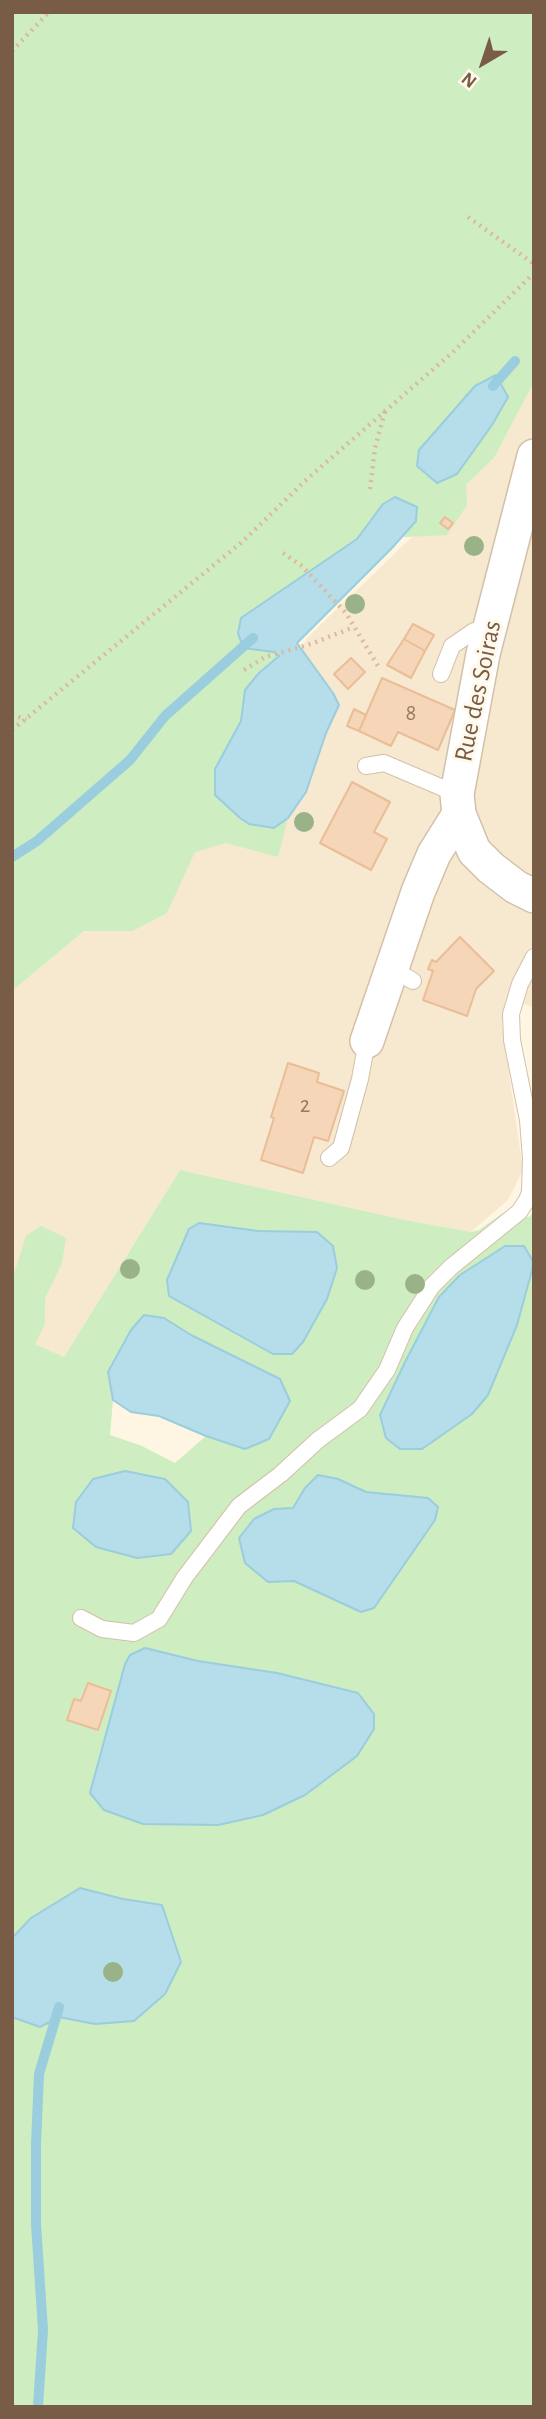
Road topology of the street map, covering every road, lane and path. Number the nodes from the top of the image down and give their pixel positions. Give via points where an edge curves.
1 (49, 12) edge
2 (12, 51) edge
3 (468, 217) dead end
4 (534, 264) edge
5 (534, 273) edge
6 (385, 410) junction
7 (534, 456) edge
8 (370, 489) dead end
9 (283, 553) dead end
10 (354, 627) junction
11 (490, 628) junction
12 (378, 666) dead end
13 (244, 670) dead end
14 (441, 674) dead end
15 (12, 714) edge
16 (26, 720) junction
17 (12, 730) edge
18 (366, 766) dead end
19 (458, 804) junction
20 (534, 896) edge
21 (534, 957) edge
22 (367, 1041) joint
23 (329, 1158) dead end
24 (81, 1618) dead end

1 - 2 path
3 - 4 path
5 - 6 path
6 - 8 path via 374,448
6 - 16 path via 242,542
7 - 11 street, Rue des Soiras
9 - 10 path via 302,566
10 - 12 path
10 - 13 path via 265,657
11 - 14 lane via 474,631 452,646
11 - 19 street, Rue des Soiras
15 - 16 path
16 - 17 path
18 - 19 lane via 384,763
19 - 20 street via 474,851 516,887
19 - 22 street via 418,892 402,974
21 - 24 lane via 511,1014 531,1158 530,1192 519,1212 432,1286 405,1328 387,1370 360,1409 239,1506 159,1619 134,1633 102,1629
22 - 23 lane via 341,1148

